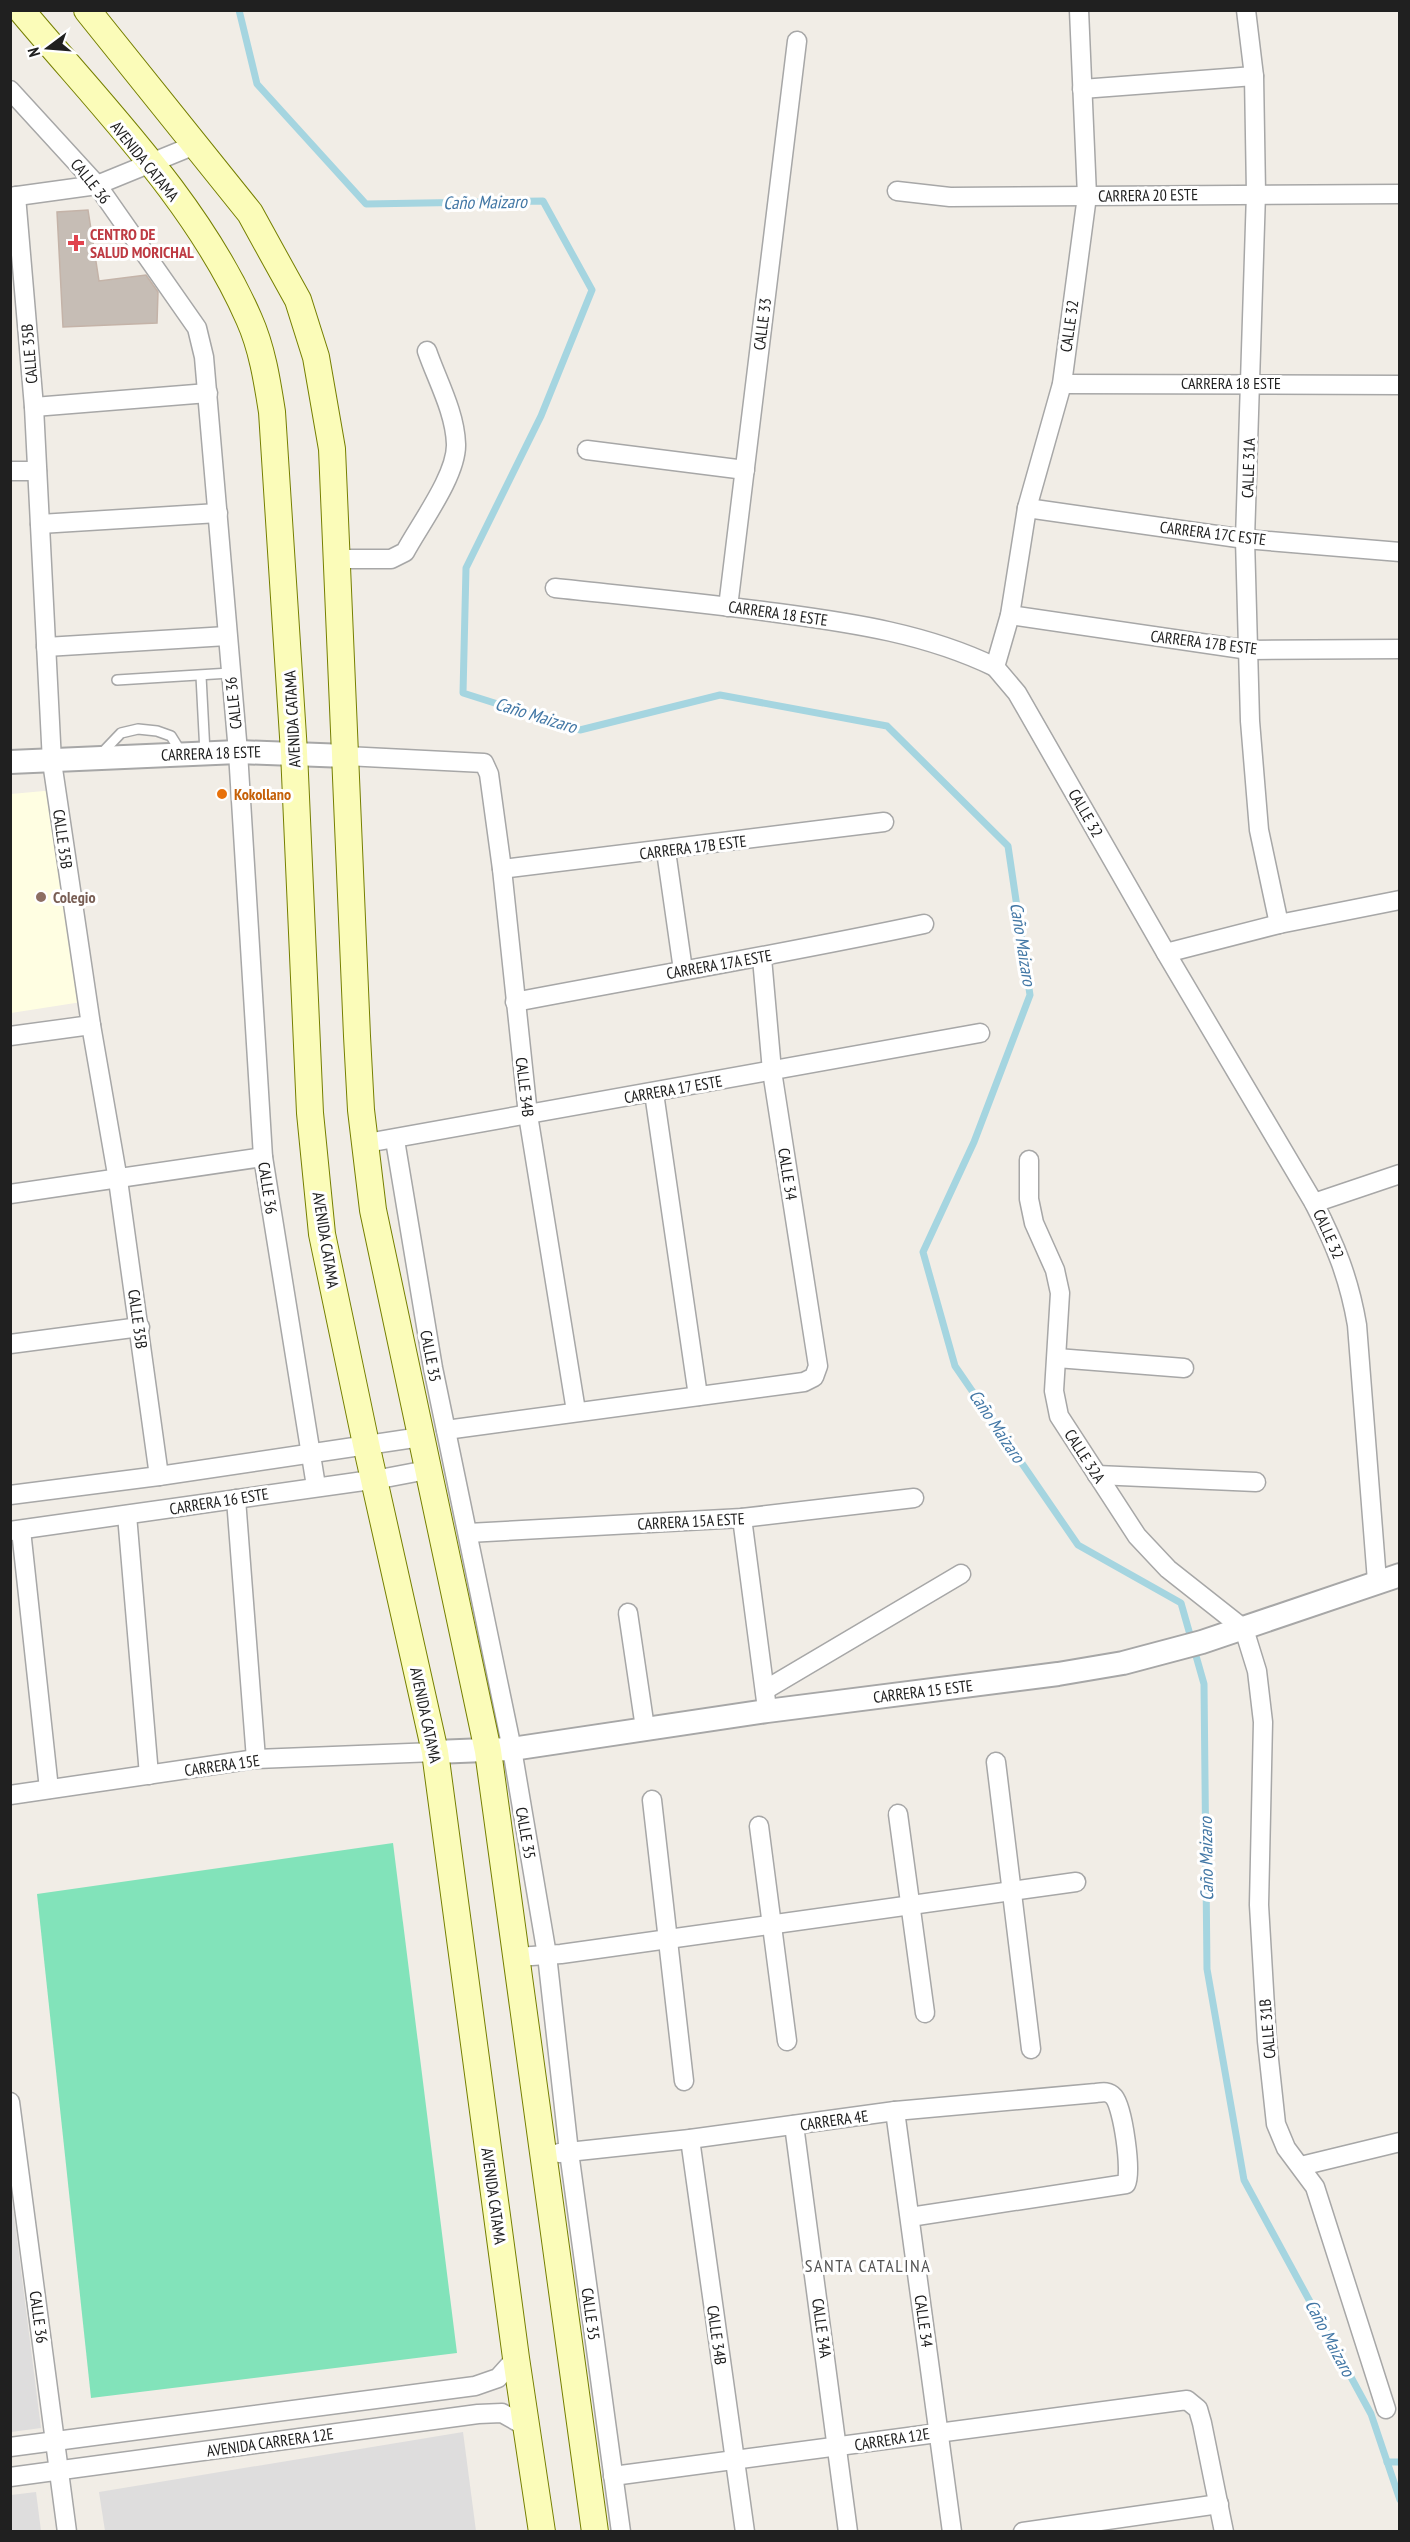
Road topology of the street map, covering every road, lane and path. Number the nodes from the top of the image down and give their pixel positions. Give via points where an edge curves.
1 (21, 10) edge
2 (87, 10) edge
3 (1079, 10) edge
4 (1246, 10) edge
5 (797, 40) dead end
6 (1254, 76) junction
7 (1082, 89) junction
8 (10, 90) edge
9 (195, 145) junction
10 (151, 165) junction
11 (97, 184) junction
12 (897, 191) dead end
13 (1256, 193) junction
14 (1400, 194) edge
15 (13, 196) edge
16 (1087, 196) junction
17 (427, 351) dead end
18 (1251, 383) junction
19 (1062, 384) junction
20 (1400, 385) edge
21 (208, 393) junction
22 (34, 407) junction
23 (587, 450) dead end
24 (745, 470) junction
25 (10, 471) edge
26 (37, 471) junction
27 (1026, 508) junction
28 (218, 513) junction
29 (40, 524) junction
30 (1245, 539) junction
31 (1400, 552) edge
32 (337, 559) junction
33 (555, 588) dead end
34 (728, 607) junction
35 (1010, 615) junction
36 (227, 636) junction
37 (46, 647) junction
38 (1400, 649) edge
39 (1249, 650) junction
40 (995, 667) junction
41 (230, 673) junction
42 (201, 675) junction
43 (117, 680) dead end
44 (238, 752) junction
45 (294, 752) junction
46 (194, 753) junction
47 (346, 756) junction
48 (10, 762) edge
49 (52, 762) junction
50 (484, 763) joint
51 (884, 822) dead end
52 (666, 851) junction
53 (502, 869) junction
54 (1400, 900) edge
55 (924, 924) dead end
56 (1279, 924) junction
57 (1166, 953) junction
58 (762, 958) junction
59 (683, 970) junction
60 (515, 1002) junction
61 (91, 1025) junction
62 (980, 1033) dead end
63 (10, 1036) edge
64 (772, 1071) junction
65 (654, 1093) junction
66 (528, 1115) junction
67 (395, 1140) junction
68 (367, 1143) junction
69 (263, 1157) junction
70 (1029, 1160) dead end
71 (1400, 1174) edge
72 (118, 1180) junction
73 (10, 1194) edge
74 (1314, 1203) junction
75 (140, 1327) junction
76 (10, 1344) edge
77 (1057, 1358) junction
78 (1184, 1368) dead end
79 (698, 1396) junction
80 (576, 1411) junction
81 (446, 1430) junction
82 (421, 1437) junction
83 (366, 1444) junction
84 (309, 1452) junction
85 (427, 1470) junction
86 (1097, 1475) junction
87 (159, 1476) junction
88 (373, 1479) junction
89 (1256, 1482) dead end
90 (316, 1486) junction
91 (10, 1495) edge
92 (914, 1498) dead end
93 (236, 1499) junction
94 (127, 1515) junction
95 (742, 1518) junction
96 (16, 1531) edge
97 (468, 1533) junction
98 (961, 1574) dead end
99 (1400, 1575) edge
100 (1377, 1581) junction
101 (628, 1613) dead end
102 (1244, 1629) junction
103 (766, 1701) junction
104 (645, 1728) junction
105 (500, 1750) junction
106 (435, 1752) junction
107 (256, 1759) junction
108 (996, 1762) dead end
109 (150, 1775) junction
110 (49, 1789) junction
111 (10, 1795) edge
112 (651, 1800) dead end
113 (898, 1814) dead end
114 (759, 1826) dead end
115 (1076, 1882) dead end
116 (1011, 1892) junction
117 (910, 1907) junction
118 (770, 1926) junction
119 (667, 1939) junction
120 (547, 1955) junction
121 (517, 1957) junction
122 (925, 2013) dead end
123 (787, 2041) dead end
124 (1031, 2049) dead end
125 (684, 2081) dead end
126 (10, 2102) edge
127 (894, 2111) junction
128 (794, 2126) junction
129 (690, 2139) junction
130 (1400, 2142) edge
131 (569, 2152) junction
132 (543, 2155) junction
133 (1301, 2166) junction
134 (910, 2217) junction
135 (516, 2358) junction
136 (1386, 2409) dead end
137 (525, 2426) junction
138 (938, 2432) junction
139 (56, 2439) junction
140 (10, 2447) edge
141 (837, 2447) junction
142 (735, 2461) junction
143 (59, 2470) junction
144 (613, 2476) junction
145 (10, 2477) edge
146 (1219, 2504) junction
147 (67, 2532) edge
148 (542, 2532) edge
149 (595, 2532) edge
150 (621, 2532) edge
151 (745, 2532) edge
152 (848, 2532) edge
153 (952, 2532) edge
154 (1023, 2532) edge
155 (1224, 2532) edge

1 - 10 main road, AVENIDA CATAMA
2 - 9 main road
3 - 7 street, CALLE 32
4 - 6 street, CALLE 31A
5 - 24 street, CALLE 33
6 - 7 street
6 - 13 street, CALLE 31A
7 - 16 street, CALLE 32
8 - 11 street, CALLE 36
9 - 10 street
9 - 32 main road via 250,213 298,300 316,357 332,449
10 - 11 street
10 - 45 main road, AVENIDA CATAMA via 224,268 250,320 265,367 273,423
11 - 15 street
11 - 21 street, CALLE 36 via 197,328
12 - 16 street, CARRERA 20 ESTE via 950,197
13 - 14 street, CARRERA 20 ESTE
13 - 16 street, CARRERA 20 ESTE
13 - 18 street, CALLE 31A
15 - 22 street, CALLE 35B
16 - 19 street, CALLE 32
17 - 32 street via 453,421 456,445 452,468 405,552 391,559
18 - 19 street, CARRERA 18 ESTE
18 - 20 street, CARRERA 18 ESTE
18 - 30 street, CALLE 31A
19 - 27 street, CALLE 32
21 - 22 street
21 - 28 street, CALLE 36
22 - 26 street, CALLE 35B
23 - 24 street
24 - 34 street, CALLE 33
25 - 26 street
26 - 29 street, CALLE 35B
27 - 30 street, CARRERA 17C ESTE
27 - 35 street, CALLE 32
28 - 29 street
28 - 36 street, CALLE 36
29 - 37 street, CALLE 35B
30 - 31 street, CARRERA 17C ESTE
30 - 39 street, CALLE 31A
32 - 47 main road
33 - 34 street, CARRERA 18 ESTE
34 - 40 street, CARRERA 18 ESTE via 866,625 963,651
35 - 39 street, CARRERA 17B ESTE
35 - 40 street, CALLE 32
36 - 37 street
36 - 41 street, CALLE 36
37 - 49 street, CALLE 35B
38 - 39 street, CARRERA 17B ESTE
39 - 56 street, CALLE 31A via 1253,779 1259,830
40 - 57 street, CALLE 32 via 1017,693
41 - 42 lane
41 - 44 street, CALLE 36
42 - 43 lane
42 - 46 lane
44 - 45 street, CARRERA 18 ESTE
44 - 46 street, CARRERA 18 ESTE
44 - 69 street, CALLE 36
45 - 47 street, CARRERA 18 ESTE
45 - 83 main road, AVENIDA CATAMA via 310,1113 322,1234
46 - 49 street, CARRERA 18 ESTE
47 - 50 street, CARRERA 18 ESTE
47 - 68 main road via 357,1036
48 - 49 street, CARRERA 18 ESTE
49 - 61 street, CALLE 35B
50 - 53 street, CALLE 34B via 491,785
51 - 52 street, CARRERA 17B ESTE
52 - 53 street, CARRERA 17B ESTE
52 - 59 street
53 - 60 street, CALLE 34B
54 - 56 street
55 - 58 street, CARRERA 17A ESTE
56 - 57 street
57 - 74 street, CALLE 32
58 - 59 street, CARRERA 17A ESTE
58 - 64 street, CALLE 34
59 - 60 street, CARRERA 17A ESTE
60 - 66 street, CALLE 34B
61 - 63 street
61 - 72 street, CALLE 35B
62 - 64 street, CARRERA 17 ESTE
64 - 65 street, CARRERA 17 ESTE
64 - 79 street, CALLE 34 via 818,1366 814,1377 804,1382
65 - 66 street, CARRERA 17 ESTE
65 - 79 street
66 - 67 street, CARRERA 17 ESTE
66 - 80 street, CALLE 34B
67 - 68 street, CARRERA 17 ESTE
67 - 81 street, CALLE 35
68 - 82 main road via 374,1210
69 - 72 street
69 - 84 street, CALLE 36
70 - 77 street, CALLE 32A via 1029,1199 1034,1223 1055,1270 1060,1293
71 - 74 street
72 - 73 street
72 - 75 street, CALLE 35B
74 - 100 street, CALLE 32 via 1350,1285 1362,1372
75 - 76 street
75 - 87 street, CALLE 35B
77 - 78 street
77 - 86 street, CALLE 32A via 1054,1391 1059,1416
79 - 80 street
80 - 81 street
81 - 97 street, CALLE 35
82 - 83 street, CARRERA 16 ESTE
82 - 85 main road
83 - 84 street, CARRERA 16 ESTE
83 - 88 main road, AVENIDA CATAMA
84 - 87 street, CARRERA 16 ESTE
84 - 90 street, CALLE 36
85 - 88 street, CARRERA 16 ESTE
85 - 105 main road
86 - 89 street
86 - 102 street, CALLE 32A via 1137,1536 1168,1569
87 - 91 street, CARRERA 16 ESTE
88 - 90 street, CARRERA 16 ESTE
88 - 106 main road, AVENIDA CATAMA
90 - 93 street, CARRERA 16 ESTE
92 - 95 street, CARRERA 15A ESTE
93 - 94 street, CARRERA 16 ESTE
93 - 107 street
94 - 96 street, CARRERA 16 ESTE
94 - 109 street
95 - 97 street, CARRERA 15A ESTE
95 - 103 street
96 - 110 street
97 - 105 street, CALLE 35
98 - 103 street
99 - 100 street, CARRERA 15 ESTE
100 - 102 street, CARRERA 15 ESTE
101 - 104 street
102 - 103 street, CARRERA 15 ESTE via 1123,1663 1058,1674
102 - 133 street, CALLE 31B via 1257,1671 1263,1722 1259,1905 1267,2041 1276,2124 1286,2148
103 - 104 street, CARRERA 15 ESTE
104 - 105 street, CARRERA 15 ESTE
105 - 106 street, CARRERA 15 ESTE
105 - 120 street, CALLE 35
105 - 121 main road
106 - 107 street, CARRERA 15E
106 - 135 main road, AVENIDA CATAMA
107 - 109 street, CARRERA 15E
108 - 116 street
109 - 110 street, CARRERA 15E
110 - 111 street, CARRERA 15E
112 - 119 street
113 - 117 street
114 - 118 street
115 - 116 street
116 - 117 street
116 - 124 street
117 - 118 street
117 - 122 street
118 - 119 street
118 - 123 street
119 - 120 street
119 - 125 street
120 - 121 street
120 - 131 street, CALLE 35
121 - 132 main road
126 - 139 street, CALLE 36
127 - 128 street, CARRERA 4E
127 - 134 street, CALLE 34
127 - 134 street, CARRERA 4E via 1107,2092 1119,2107 1129,2168 1125,2184 1118,2187
128 - 129 street, CARRERA 4E
128 - 141 street, CALLE 34A
129 - 131 street, CARRERA 4E
129 - 142 street, CALLE 34B
130 - 133 street
131 - 132 street, CARRERA 4E
131 - 144 street, CALLE 35
132 - 149 main road
133 - 136 street, CALLE 31B via 1315,2187
134 - 138 street, CALLE 34
135 - 137 main road, AVENIDA CATAMA
135 - 139 street, AVENIDA CARRERA 12E via 498,2378 481,2385
137 - 143 street, AVENIDA CARRERA 12E via 502,2413 478,2414
137 - 148 main road, AVENIDA CATAMA
138 - 141 street, CARRERA 12E
138 - 146 street, CARRERA 12E via 1188,2400 1198,2409
138 - 153 street, CALLE 34
139 - 140 street, AVENIDA CARRERA 12E
139 - 143 street, CALLE 36
141 - 142 street, CARRERA 12E
141 - 152 street, CALLE 34A
142 - 144 street, CARRERA 12E
142 - 151 street, CALLE 34B
143 - 145 street, AVENIDA CARRERA 12E
143 - 147 street, CALLE 36
144 - 150 street, CALLE 35
146 - 154 street
146 - 155 street

